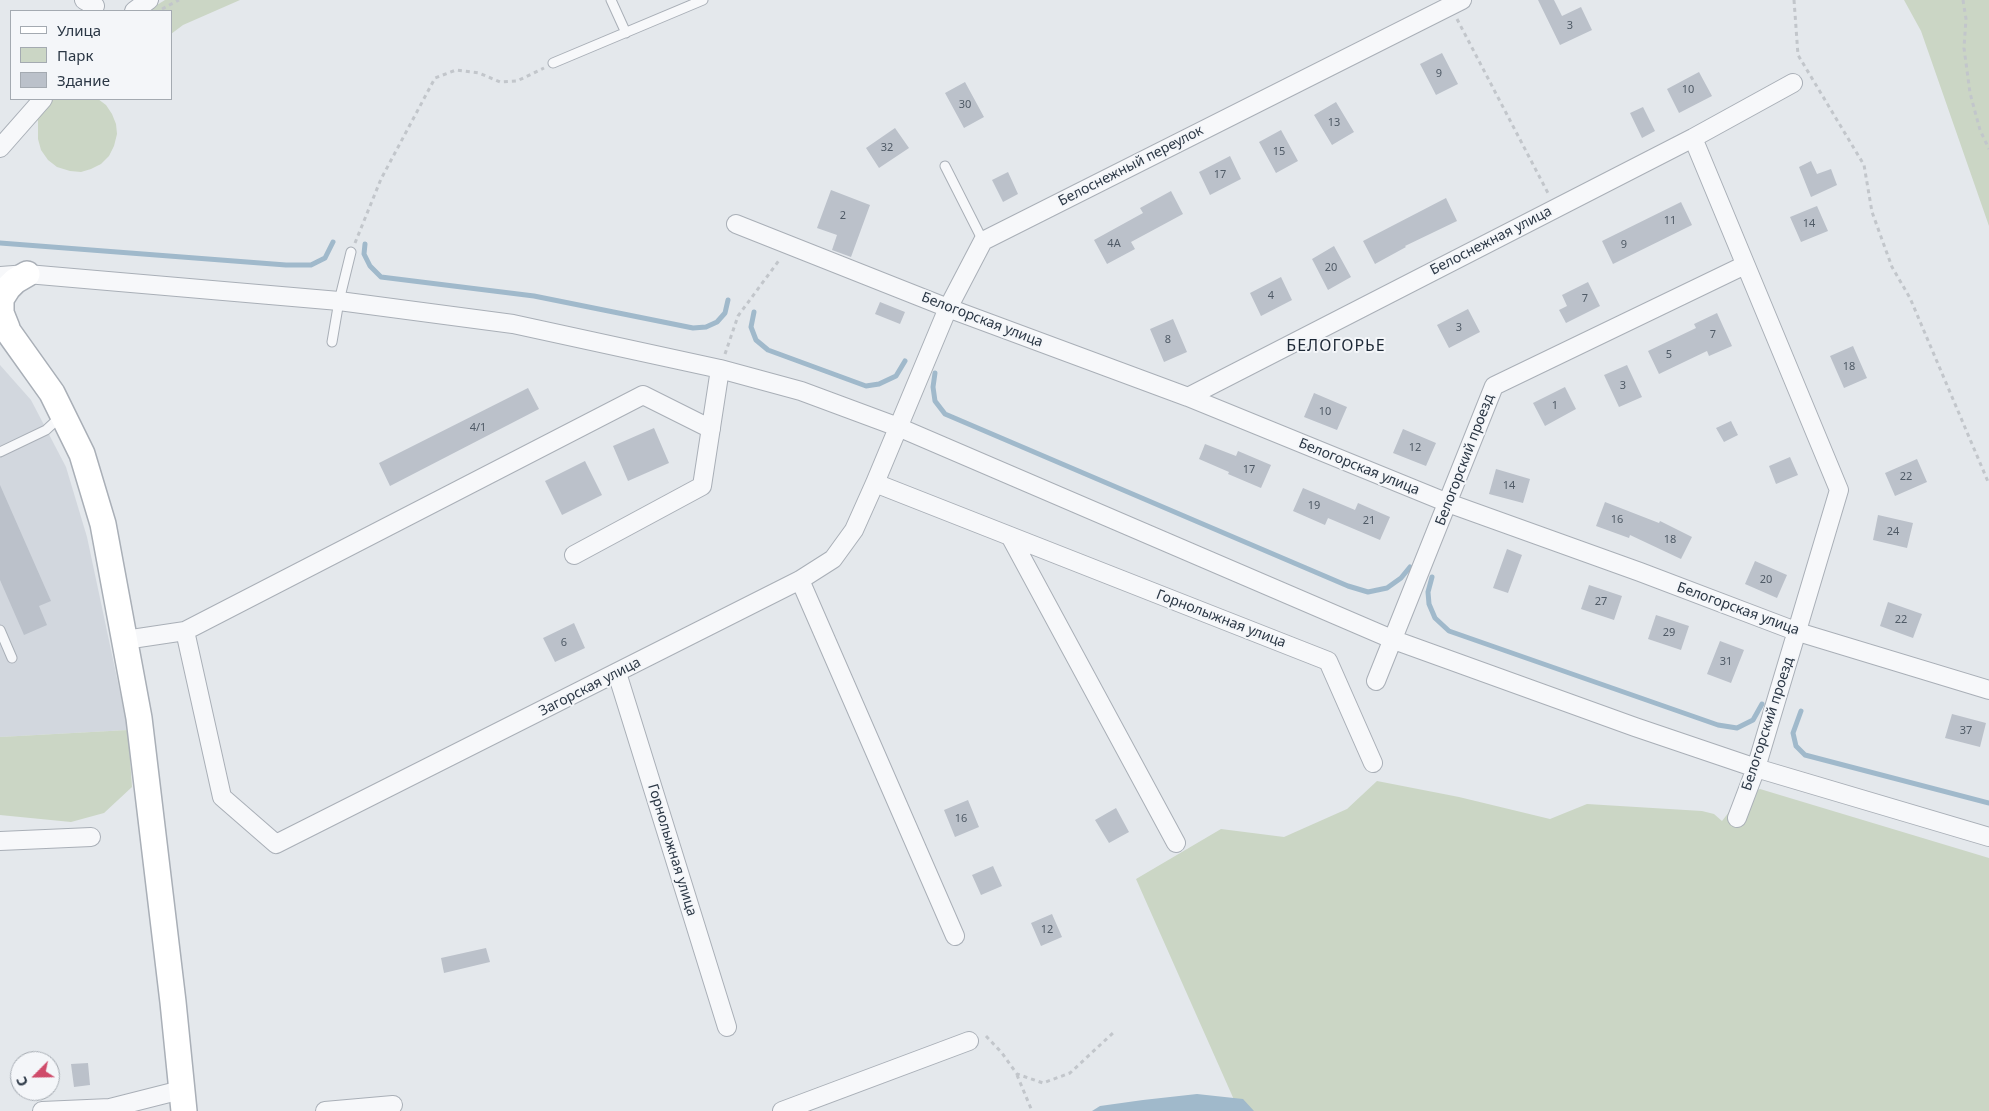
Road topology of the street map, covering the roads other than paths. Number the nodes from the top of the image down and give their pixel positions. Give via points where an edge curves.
1 (149, 0) edge
2 (611, 0) edge
3 (703, 0) edge
4 (1456, 3) edge
5 (135, 10) edge
6 (626, 33) junction
7 (553, 63) road end
8 (1793, 83) dead end
9 (42, 100) edge
10 (1693, 138) junction
11 (0, 148) edge
12 (945, 166) dead end
13 (736, 224) dead end
14 (983, 241) junction
15 (351, 252) road end
16 (1745, 265) junction
17 (27, 274) junction
18 (0, 276) edge
19 (339, 300) junction
20 (948, 308) junction
21 (4, 324) edge
22 (332, 342) dead end
23 (720, 369) junction
24 (1188, 397) junction
25 (62, 415) junction
26 (898, 427) junction
27 (711, 429) junction
28 (0, 452) edge
29 (875, 483) junction
30 (1448, 503) junction
31 (1010, 536) junction
32 (574, 555) dead end
33 (800, 580) junction
34 (0, 630) edge
35 (185, 631) junction
36 (1798, 632) junction
37 (125, 640) junction
38 (1394, 640) junction
39 (12, 658) dead end
40 (617, 673) junction
41 (1376, 681) dead end
42 (1989, 690) edge
43 (1373, 763) dead end
44 (1756, 768) junction
45 (1737, 818) dead end
46 (91, 837) dead end
47 (1989, 837) edge
48 (0, 842) edge
49 (1176, 843) dead end
50 (955, 936) dead end
51 (728, 1027) dead end
52 (968, 1041) road end
53 (183, 1100) edge
54 (393, 1104) dead end
55 (373, 1109) edge
56 (42, 1111) edge
57 (325, 1111) edge
58 (782, 1111) edge

1 - 5 street
2 - 6 lane
3 - 6 lane
4 - 14 street, Белоснежный переулок
6 - 7 lane
8 - 10 street, Белоснежная улица
9 - 11 street
10 - 16 street, Белогорский проезд
10 - 24 street, Белоснежная улица
12 - 14 lane
13 - 20 street, Белогорская улица
14 - 20 street
15 - 19 lane
16 - 30 street, Белогорский проезд via 1494,386
16 - 36 street, Белогорский проезд via 1839,490
17 - 18 street
17 - 19 street
17 - 21 street via 11,285 1,299
19 - 22 lane
19 - 23 street via 513,324
20 - 24 street, Белогорская улица
20 - 26 street
21 - 25 street via 52,393
23 - 26 street via 801,391
23 - 27 street
24 - 30 street, Белогорская улица
25 - 28 lane via 46,430
25 - 37 street via 82,454 103,524
26 - 29 street, Загорская улица
26 - 38 street
27 - 32 street via 702,486
27 - 35 street via 643,395
29 - 31 street, Горнолыжная улица
29 - 33 street, Загорская улица via 854,530 834,559
30 - 36 street, Белогорская улица
30 - 38 street, Белогорский проезд
31 - 43 street, Горнолыжная улица via 1328,661
31 - 49 street
33 - 40 street, Загорская улица
33 - 50 street
34 - 39 lane
35 - 37 street
35 - 40 street, Загорская улица via 222,797 276,844
36 - 42 street, Белогорская улица
36 - 44 street, Белогорский проезд
37 - 53 street via 139,718
38 - 41 street, Белогорский проезд
38 - 44 street
40 - 51 street, Горнолыжная улица
44 - 45 street, Белогорский проезд
44 - 47 street
46 - 48 street
52 - 58 street
53 - 56 street
54 - 55 street
55 - 57 street

